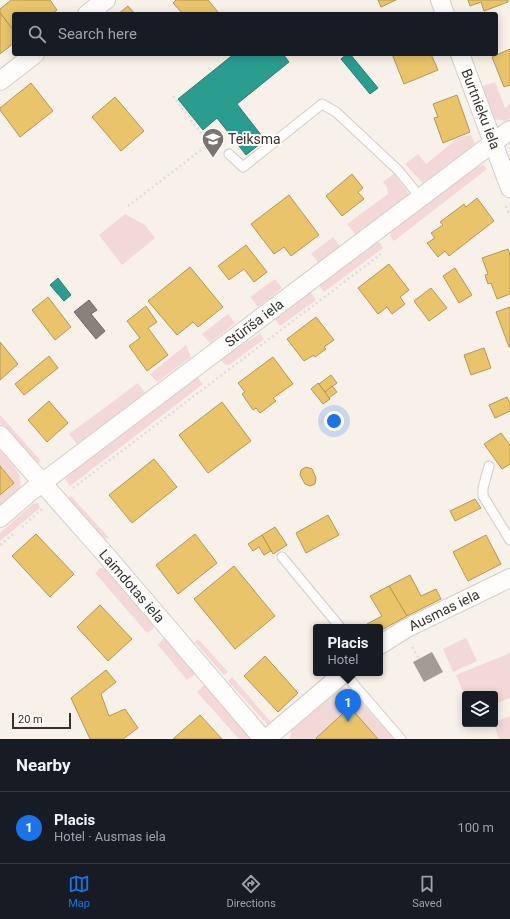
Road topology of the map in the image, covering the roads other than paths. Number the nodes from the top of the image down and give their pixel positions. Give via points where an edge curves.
1 (106, 0) edge
2 (440, 0) edge
3 (91, 12) edge
4 (444, 12) edge
5 (33, 56) edge
6 (461, 56) edge
7 (0, 81) edge
8 (510, 130) edge
9 (494, 142) junction
10 (229, 154) road end
11 (510, 188) edge
12 (420, 197) junction
13 (0, 436) edge
14 (489, 466) dead end
15 (43, 484) junction
16 (0, 518) edge
17 (510, 540) edge
18 (282, 557) dead end
19 (510, 578) edge
20 (338, 624) edge
21 (383, 642) edge
22 (340, 676) edge
23 (347, 676) edge
24 (263, 739) edge
25 (266, 739) edge
26 (401, 739) edge

1 - 3 street
2 - 4 street
5 - 7 street
6 - 9 street, Burtnieku iela
8 - 9 street, Stūrīša iela
9 - 11 street, Burtnieku iela
9 - 12 street, Stūrīša iela
10 - 12 lane via 243,167 322,104 336,112 398,170
12 - 15 street, Stūrīša iela
13 - 15 street, Laimdotas iela
14 - 17 lane via 483,496
15 - 16 street, Stūrīša iela
15 - 24 street, Laimdotas iela
18 - 20 lane
19 - 21 street, Ausmas iela
22 - 25 street
23 - 26 lane

